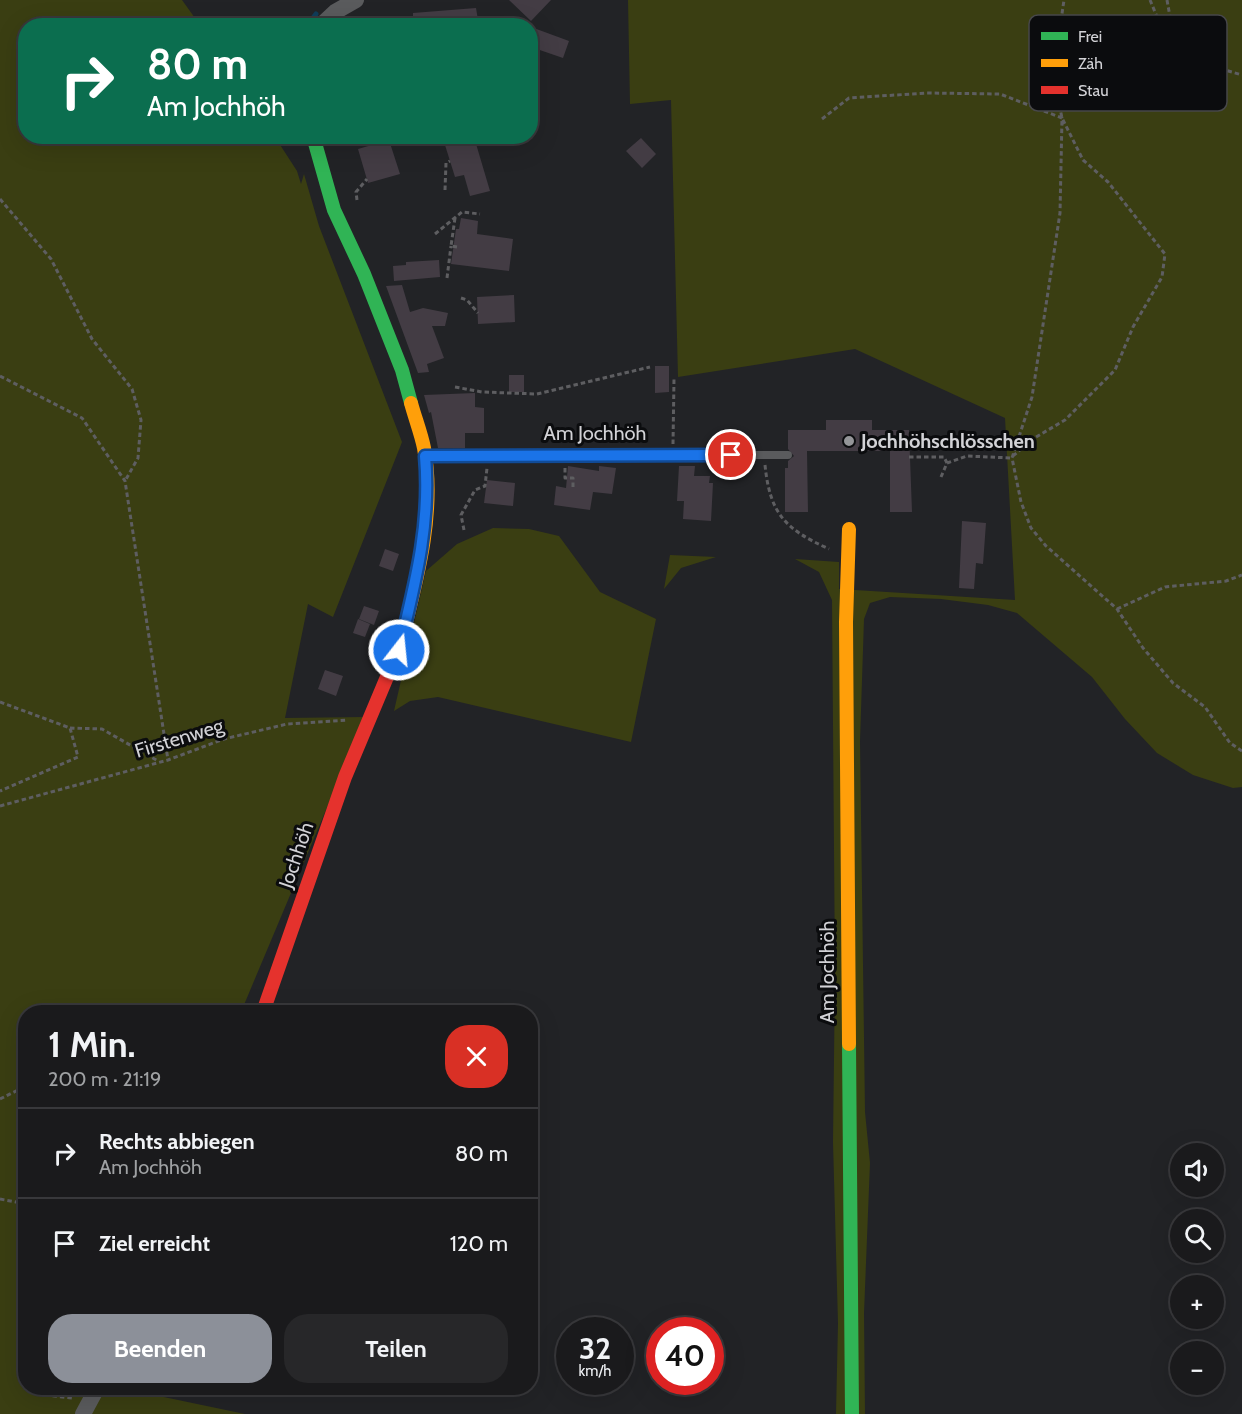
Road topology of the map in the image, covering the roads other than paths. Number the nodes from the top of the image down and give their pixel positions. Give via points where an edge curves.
1 (356, 0) edge
2 (329, 18) edge
3 (315, 144) edge
4 (788, 455) dead end
5 (425, 456) junction
6 (849, 529) dead end
7 (265, 1005) edge
8 (94, 1395) edge
9 (83, 1414) edge
10 (852, 1414) edge

1 - 2 street
3 - 5 street via 334,210 402,370
4 - 5 lane, Am Jochhöh
5 - 7 street, Jochhöh via 427,489 418,578 399,650 345,777
6 - 10 street, Am Jochhöh via 846,622
8 - 9 street

